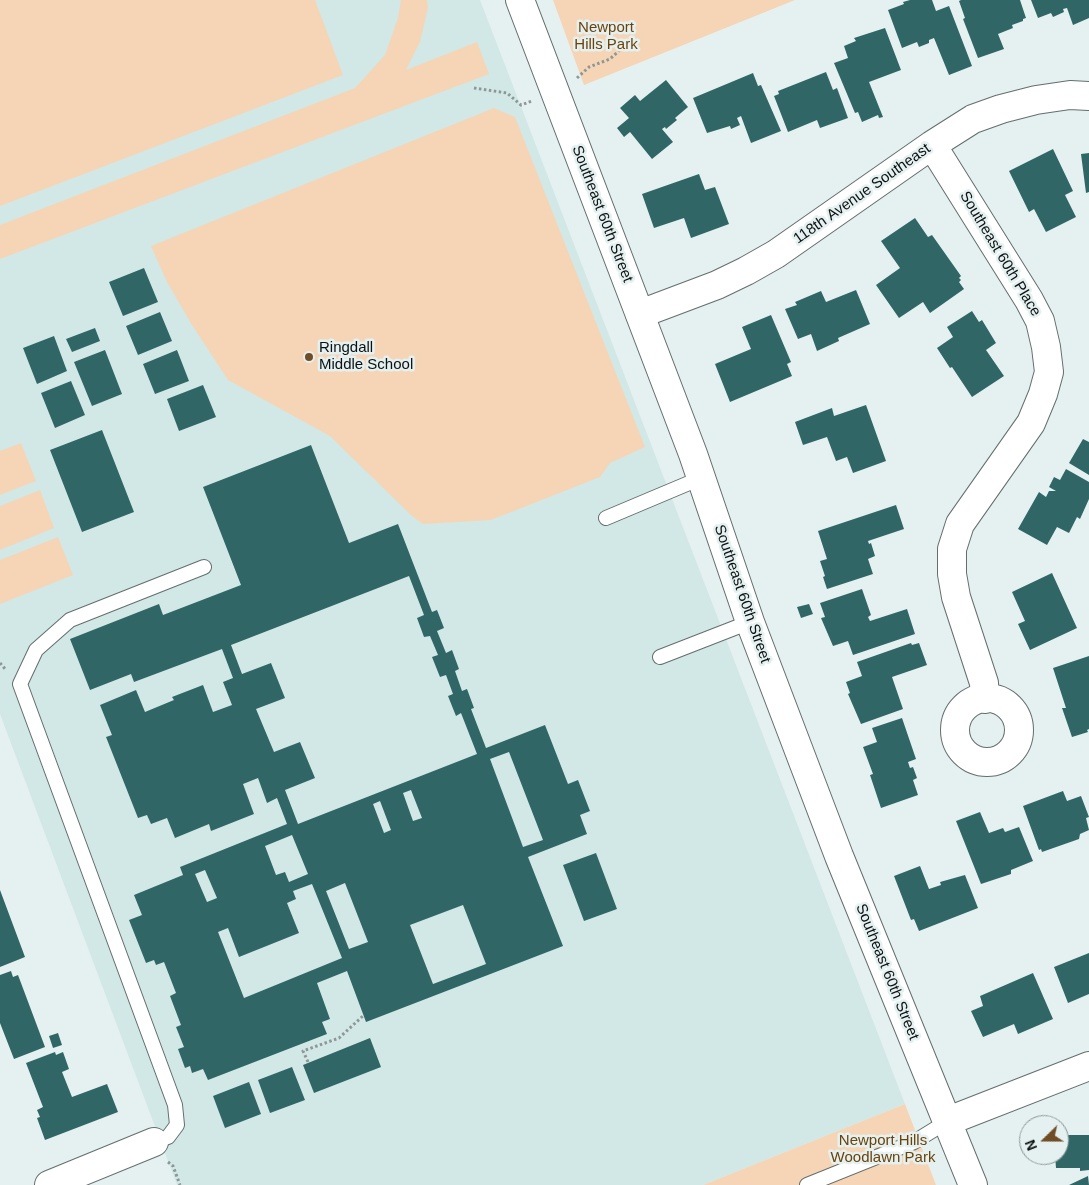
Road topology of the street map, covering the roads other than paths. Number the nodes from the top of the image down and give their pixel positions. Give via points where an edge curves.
1 (520, 0) edge
2 (1089, 96) edge
3 (932, 145) junction
4 (640, 314) junction
5 (701, 478) junction
6 (606, 518) dead end
7 (204, 567) dead end
8 (750, 622) junction
9 (660, 657) dead end
10 (985, 699) dead end
11 (1089, 1066) edge
12 (948, 1121) junction
13 (154, 1142) joint
14 (49, 1185) edge
15 (806, 1185) edge
16 (973, 1185) edge

1 - 4 street, Southeast 60th Street
2 - 3 street, 118th Avenue Southeast via 1070,95 1000,109 973,119
3 - 4 street, 118th Avenue Southeast via 776,254 716,285
3 - 10 street, Southeast 60th Place via 1040,320 1049,372 1031,423 960,524 952,549 956,598 984,683
4 - 5 street, Southeast 60th Street
5 - 6 lane
5 - 8 street, Southeast 60th Street
7 - 13 lane via 70,620 36,650 20,684 175,1105 177,1125 168,1137
8 - 9 lane
8 - 12 street, Southeast 60th Street via 839,856
11 - 12 street
12 - 15 lane via 914,1142
12 - 16 street, Southeast 60th Street
13 - 14 street

